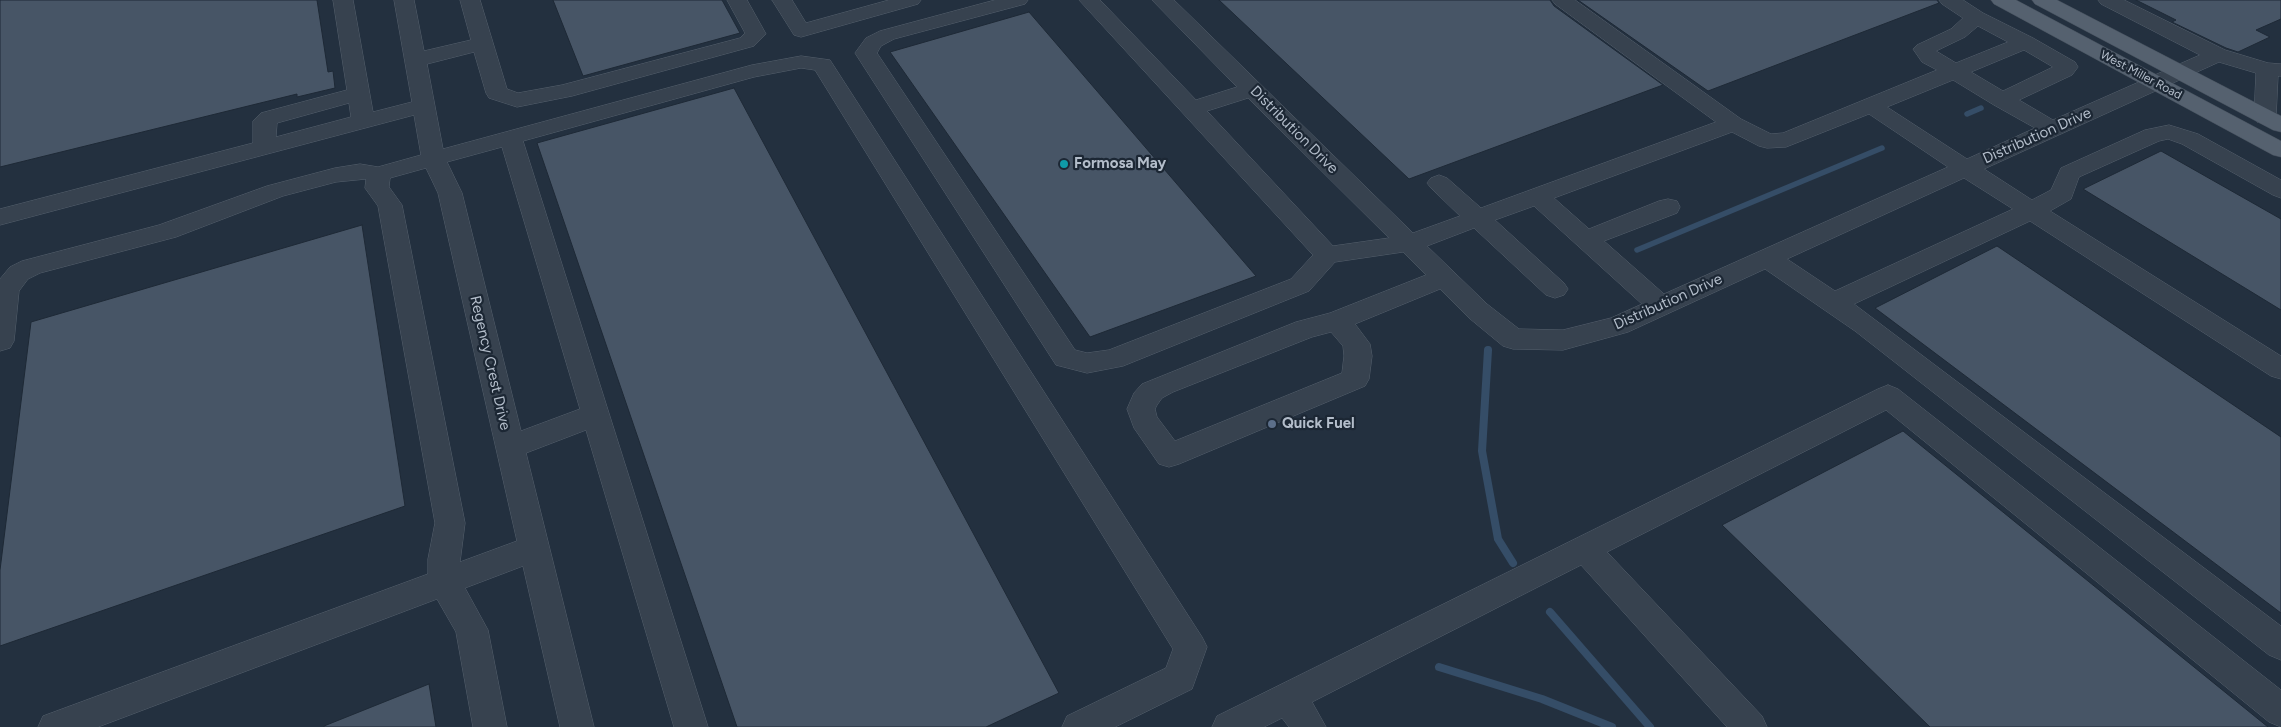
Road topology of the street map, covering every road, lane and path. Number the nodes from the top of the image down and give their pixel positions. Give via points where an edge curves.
1 (343, 0) edge
2 (404, 0) edge
3 (470, 0) edge
4 (736, 0) edge
5 (782, 0) edge
6 (911, 0) edge
7 (1018, 0) edge
8 (1089, 0) edge
9 (1162, 0) edge
10 (1562, 0) edge
11 (1949, 0) edge
12 (2001, 0) edge
13 (2042, 0) edge
14 (2108, 0) edge
15 (1976, 17) junction
16 (2026, 42) junction
17 (483, 43) junction
18 (2217, 55) junction
19 (416, 60) junction
20 (2274, 70) edge
21 (1955, 72) junction
22 (2179, 72) junction
23 (2155, 83) junction
24 (1253, 89) junction
25 (359, 93) junction
26 (2002, 100) junction
27 (425, 106) junction
28 (1871, 106) junction
29 (1192, 108) junction
30 (363, 121) junction
31 (2273, 121) edge
32 (1733, 124) junction
33 (2052, 129) junction
34 (511, 139) junction
35 (265, 148) junction
36 (2281, 150) edge
37 (434, 160) junction
38 (1965, 168) junction
39 (378, 174) junction
40 (1439, 183) dead end
41 (2281, 190) edge
42 (1537, 196) junction
43 (1668, 207) dead end
44 (2032, 210) junction
45 (0, 217) edge
46 (1478, 218) junction
47 (1586, 239) junction
48 (1410, 243) junction
49 (1327, 255) junction
50 (1767, 258) junction
51 (1444, 277) junction
52 (1555, 289) dead end
53 (1833, 303) junction
54 (1662, 306) junction
55 (1337, 321) junction
56 (0, 341) edge
57 (2281, 369) edge
58 (595, 415) junction
59 (510, 448) junction
60 (534, 548) junction
61 (1585, 549) junction
62 (444, 582) junction
63 (2281, 645) edge
64 (1288, 698) junction
65 (2281, 710) edge
66 (55, 727) edge
67 (490, 727) edge
68 (577, 727) edge
69 (691, 727) edge
70 (1079, 727) edge
71 (1229, 727) edge
72 (1309, 727) edge
73 (1750, 727) edge

1 - 25 street
2 - 19 street, Regency Crest Drive
3 - 17 street
4 - 17 street via 756,34 747,42 564,91 517,100 497,93
5 - 6 street via 801,31
7 - 49 street via 887,35 873,42 866,52 1066,358 1087,363 1113,359 1300,285
8 - 29 street
9 - 24 street, Distribution Drive
10 - 32 street
11 - 15 street
12 - 23 main road, West Miller Road
13 - 22 main road, West Miller Road
14 - 18 street
15 - 16 street
15 - 21 street via 1958,33 1924,49 1930,57
16 - 21 street
16 - 26 street via 2067,66
17 - 19 street
18 - 20 street
18 - 22 street, Distribution Drive
19 - 27 street, Regency Crest Drive
20 - 31 street
21 - 26 street
21 - 28 street
22 - 23 street, Distribution Drive
22 - 31 main road, West Miller Road
23 - 33 street, Distribution Drive
23 - 36 main road, West Miller Road
24 - 29 street
24 - 48 street, Distribution Drive
25 - 30 street
25 - 35 street via 264,121
26 - 33 street
27 - 30 street
27 - 37 street, Regency Crest Drive
28 - 32 street via 1786,140 1766,141
28 - 38 street
29 - 49 street
30 - 35 street
32 - 42 street
33 - 38 street, Distribution Drive
34 - 37 street
34 - 58 street
34 - 70 street via 752,71 801,62 822,66 1190,646 1180,678
35 - 45 street
37 - 39 street
37 - 59 street, Regency Crest Drive via 450,193
38 - 44 street
38 - 50 street, Distribution Drive
39 - 56 street via 360,171 335,175 275,191 167,231 31,267 19,273 6,289
39 - 62 street via 377,188 390,205 450,523
40 - 46 street
41 - 44 street via 2190,139 2169,132 2153,135 2069,173 2062,194
42 - 46 street
42 - 47 street
43 - 47 street
44 - 53 street
44 - 57 street
46 - 48 street
46 - 52 street
47 - 54 street
48 - 49 street
48 - 51 street, Distribution Drive
50 - 53 street
50 - 54 street, Distribution Drive
51 - 54 street, Distribution Drive via 1478,311 1513,339 1563,340 1619,325
51 - 55 street
53 - 63 street
55 - 55 street via 1305,329 1163,385 1144,401 1141,409 1144,420 1169,456 1355,379 1356,344
58 - 59 street
58 - 69 street
59 - 60 street, Regency Crest Drive
60 - 62 street
60 - 68 street, Regency Crest Drive
61 - 64 street
61 - 65 street via 1888,396
61 - 73 street
62 - 66 street
62 - 67 street via 472,630
64 - 71 street
64 - 72 street

